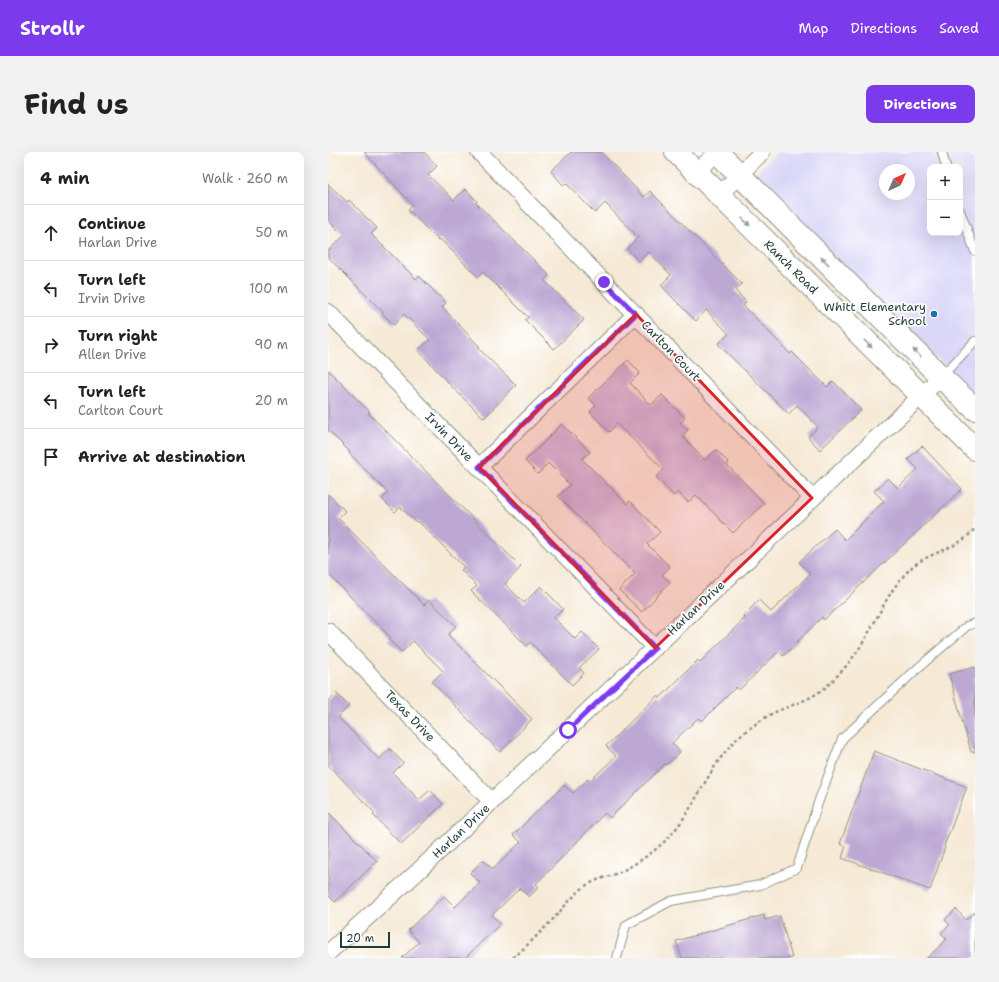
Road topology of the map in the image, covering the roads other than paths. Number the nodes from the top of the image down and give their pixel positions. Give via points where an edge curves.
1 (479, 152) edge
2 (676, 152) edge
3 (717, 152) edge
4 (762, 152) edge
5 (942, 152) edge
6 (945, 164) edge
7 (697, 172) junction
8 (740, 174) junction
9 (719, 195) junction
10 (963, 219) edge
11 (975, 251) edge
12 (328, 312) edge
13 (636, 314) junction
14 (975, 341) edge
15 (941, 377) junction
16 (921, 396) junction
17 (975, 409) edge
18 (975, 449) edge
19 (479, 467) junction
20 (812, 498) junction
21 (975, 623) edge
22 (328, 631) edge
23 (655, 648) junction
24 (492, 802) junction
25 (329, 950) edge
26 (617, 958) edge

1 - 13 street, Carlton Court
2 - 7 main road, Ranch Road
3 - 7 street
3 - 8 main road
4 - 8 street
5 - 6 lane
7 - 9 main road, Ranch Road
8 - 9 street
15 -> 8 main road
9 -> 16 main road, Ranch Road
10 - 11 lane
12 - 19 street, Irvin Drive
13 - 19 street
13 - 20 street, Carlton Court
14 - 15 lane
15 - 16 street, Harlan Drive
15 - 17 main road
16 - 18 main road, Ranch Road
16 - 20 street, Harlan Drive
19 - 23 street, Irvin Drive
20 - 23 street, Harlan Drive
21 - 26 lane via 967,626 923,664 842,739 797,868 760,885 671,901 626,925
22 - 24 street, Texas Drive
23 - 24 street, Harlan Drive
24 - 25 street, Harlan Drive

